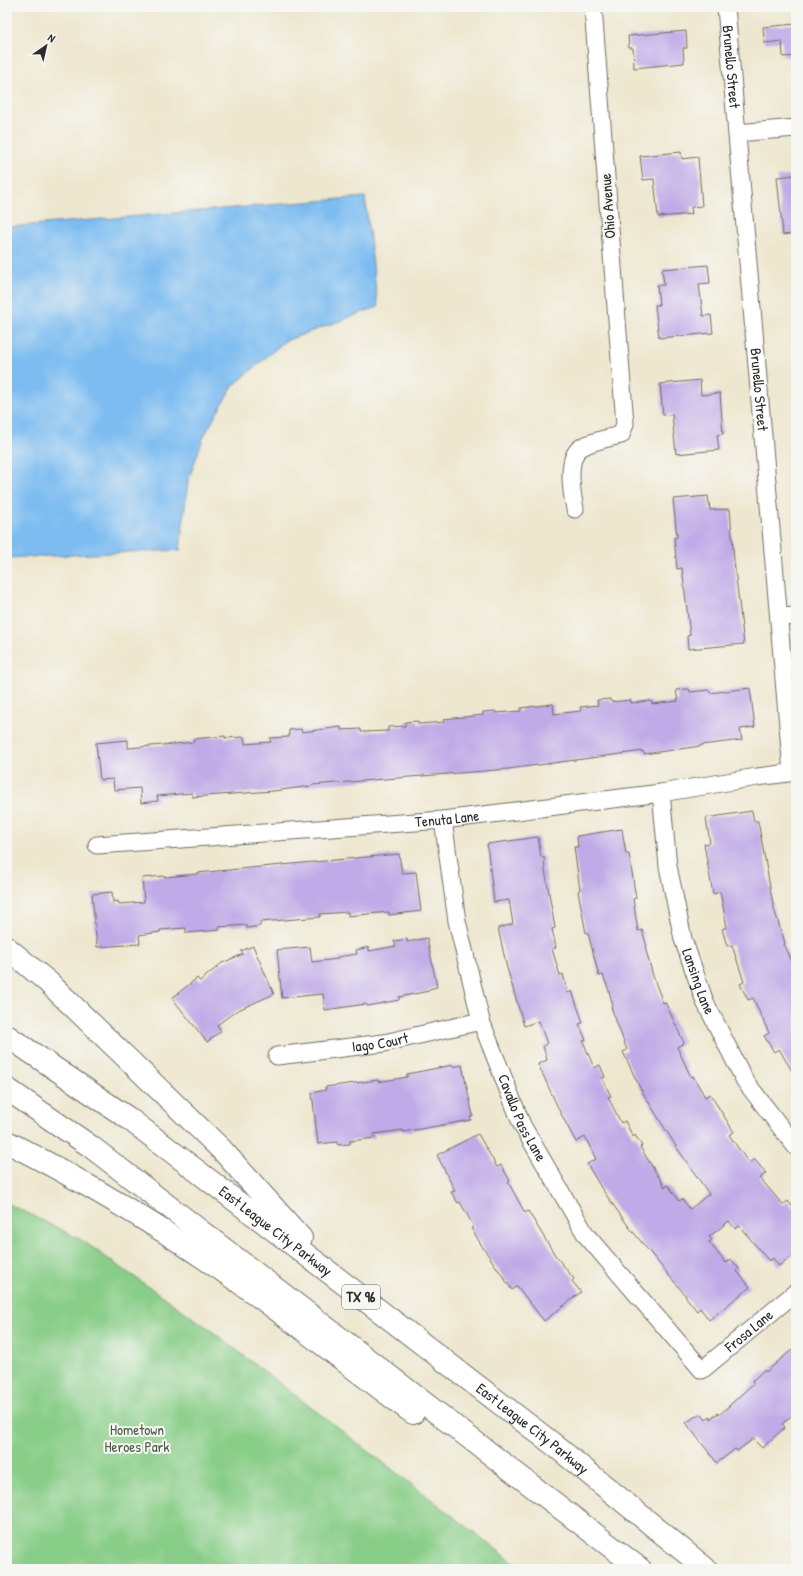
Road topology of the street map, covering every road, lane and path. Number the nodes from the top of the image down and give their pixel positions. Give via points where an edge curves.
1 (593, 7) edge
2 (726, 7) edge
3 (796, 128) edge
4 (737, 133) junction
5 (576, 509) dead end
6 (788, 617) edge
7 (794, 772) edge
8 (661, 793) junction
9 (443, 820) junction
10 (97, 845) dead end
11 (7, 948) edge
12 (482, 1021) junction
13 (7, 1036) edge
14 (277, 1056) dead end
15 (7, 1089) edge
16 (7, 1142) edge
17 (796, 1147) edge
18 (336, 1278) junction
19 (796, 1292) edge
20 (702, 1370) joint
21 (548, 1498) junction
22 (640, 1569) edge
23 (706, 1569) edge

1 - 5 street, Ohio Avenue via 625,424 621,435 580,447 572,460 571,486
2 - 4 street, Brunello Street
3 - 4 street
4 - 6 street, Brunello Street via 753,337
6 - 7 street, Brunello Street
7 - 8 street, Tenuta Lane
8 - 9 street, Tenuta Lane
8 - 17 street, Lansing Lane via 668,866 683,939 705,1002 745,1081
9 - 10 street, Tenuta Lane
9 - 12 street, Cavallo Pass Lane via 457,921
11 - 18 main road via 48,982 222,1150
12 - 14 street, Iago Court via 384,1043
12 - 20 street, Cavallo Pass Lane via 522,1125 586,1235
13 - 18 main road, East League City Parkway / TX 96 via 128,1118
15 - 21 main road via 90,1146
16 - 21 main road via 172,1237 251,1291 446,1438
18 - 23 main road, East League City Parkway / TX 96 via 553,1444
19 - 20 street, Frosa Lane
21 - 22 main road

